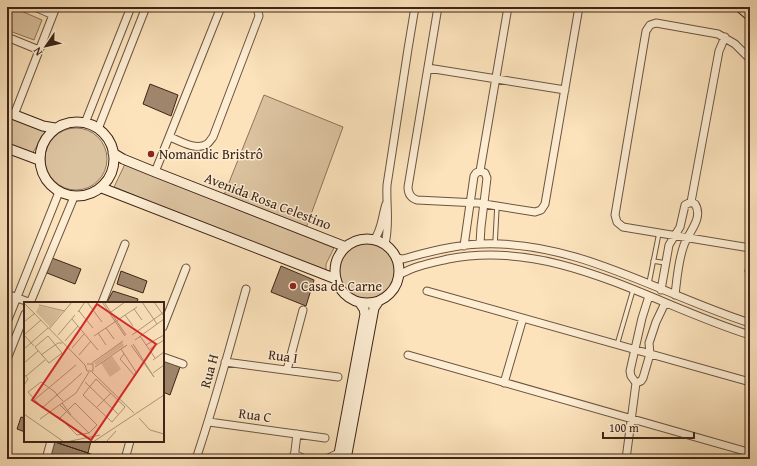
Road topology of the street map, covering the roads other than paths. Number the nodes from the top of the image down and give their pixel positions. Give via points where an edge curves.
1 (35, 7) edge
2 (56, 7) edge
3 (131, 7) edge
4 (146, 7) edge
5 (221, 7) edge
6 (257, 7) edge
7 (415, 7) edge
8 (438, 7) edge
9 (508, 7) edge
10 (579, 7) edge
11 (742, 7) edge
12 (750, 14) edge
13 (53, 15) junction
14 (7, 37) edge
15 (724, 37) junction
16 (40, 50) junction
17 (750, 59) edge
18 (428, 68) junction
19 (496, 79) junction
20 (565, 90) junction
21 (11, 113) edge
22 (85, 123) junction
23 (55, 128) junction
24 (98, 129) junction
25 (170, 137) junction
26 (7, 148) edge
27 (113, 153) junction
28 (39, 160) junction
29 (156, 172) junction
30 (480, 172) junction
31 (102, 188) junction
32 (60, 192) junction
33 (74, 197) junction
34 (470, 202) junction
35 (691, 202) junction
36 (484, 203) junction
37 (386, 204) junction
38 (498, 205) junction
39 (468, 225) junction
40 (481, 227) junction
41 (659, 233) junction
42 (674, 235) junction
43 (687, 238) junction
44 (374, 240) junction
45 (125, 244) dead end
46 (385, 244) junction
47 (480, 244) junction
48 (495, 244) junction
49 (513, 245) junction
50 (464, 246) junction
51 (346, 247) junction
52 (750, 248) edge
53 (512, 256) junction
54 (396, 258) junction
55 (654, 261) junction
56 (666, 263) junction
57 (603, 266) junction
58 (679, 266) junction
59 (186, 268) dead end
60 (399, 275) junction
61 (599, 276) junction
62 (336, 279) junction
63 (649, 284) junction
64 (246, 290) dead end
65 (633, 290) junction
66 (661, 290) junction
67 (427, 291) dead end
68 (7, 294) edge
69 (675, 295) junction
70 (649, 296) junction
71 (17, 298) junction
72 (27, 302) edge
73 (30, 302) edge
74 (102, 302) edge
75 (378, 302) junction
76 (360, 303) junction
77 (665, 303) junction
78 (708, 309) junction
79 (303, 310) dead end
80 (24, 317) edge
81 (523, 318) junction
82 (642, 318) junction
83 (704, 319) junction
84 (7, 322) edge
85 (656, 322) junction
86 (164, 324) edge
87 (750, 324) edge
88 (750, 335) edge
89 (617, 345) junction
90 (635, 350) junction
91 (650, 354) junction
92 (408, 355) dead end
93 (164, 356) edge
94 (7, 360) edge
95 (225, 362) junction
96 (182, 364) dead end
97 (287, 370) junction
98 (338, 377) dead end
99 (750, 382) edge
100 (504, 383) junction
101 (636, 383) junction
102 (631, 419) junction
103 (209, 422) junction
104 (297, 434) junction
105 (325, 438) dead end
106 (51, 442) edge
107 (130, 442) edge
108 (748, 453) edge
109 (294, 456) edge
110 (342, 457) edge
111 (46, 459) edge
112 (125, 459) edge
113 (196, 459) edge
114 (306, 459) edge
115 (326, 459) edge
116 (626, 459) edge

1 - 13 street
2 - 13 street
3 - 22 street
4 - 24 street
5 - 25 street
6 - 25 street via 259,16 213,137 206,144 197,146
7 - 37 street
8 - 18 street
9 - 19 street
10 - 20 street
11 - 12 highway
13 - 16 street
14 - 16 street
15 - 17 street
15 - 35 street via 719,51
15 - 41 street via 656,23 650,25 646,31 615,216 617,222 623,226
16 - 21 street
18 - 19 street
18 - 34 street via 408,193 417,200
19 - 20 street
19 - 30 street
20 - 38 street via 544,206 535,212
21 - 23 street
22 - 23 street via 70,122
22 - 24 street
23 - 28 street via 46,138
24 - 27 street via 109,140
25 - 29 street
26 - 28 street
27 - 29 street, Avenida Rosa Celestino
27 - 31 street via 113,170
28 - 32 street via 42,173 51,186
29 - 51 street, Avenida Rosa Celestino
30 - 34 street via 474,176
30 - 36 street via 485,173 487,178
31 - 33 street via 88,195
31 - 62 street
32 - 33 street
32 - 71 street
33 - 73 street
34 - 36 street
34 - 39 street
35 - 42 street via 685,205 680,227
35 - 43 street via 698,208 696,221
36 - 38 street
36 - 40 street
37 - 44 street
37 - 46 street via 388,232
38 - 48 lane
39 - 40 street
39 - 50 street
40 - 47 street
41 - 42 street
41 - 55 lane
42 - 43 street
42 - 56 street via 669,245
43 - 52 street
43 - 58 street
44 - 46 street
44 - 51 street via 362,239
45 - 74 street
46 - 54 street
47 - 48 street
47 - 50 street
48 - 49 street
49 - 53 street
49 - 57 street via 555,251
50 - 54 street via 403,259
51 - 62 street via 336,262
53 - 60 street via 482,255 453,258 422,265
53 - 61 street via 553,262
54 - 60 street
55 - 56 lane
55 - 63 lane
56 - 58 street
56 - 66 street
57 - 61 street
57 - 63 street
58 - 69 street
59 - 86 street
60 - 75 street via 392,292
61 - 65 street
62 - 76 street via 341,290
63 - 66 street
64 - 95 street, Rua H
65 - 70 street
65 - 89 lane
66 - 69 street
67 - 81 street
68 - 71 street
69 - 78 street
70 - 77 street
70 - 82 street
71 - 72 street
71 - 84 street
75 - 76 street
75 - 110 street via 374,308
76 - 110 street via 365,314
77 - 83 street
77 - 85 street
78 - 83 street
78 - 87 street
79 - 97 street
80 - 94 street
81 - 89 street
81 - 100 street
82 - 85 street via 649,323
82 - 90 street
83 - 88 street
85 - 91 street via 649,343
89 - 90 street
90 - 91 street
90 - 101 street via 630,374
91 - 99 street
91 - 101 street via 643,380
92 - 100 street
93 - 96 street
95 - 97 street, Rua I
95 - 103 street, Rua H
97 - 98 street, Rua I
100 - 102 street
101 - 102 street
102 - 108 street
102 - 116 street
103 - 104 street, Rua C
103 - 113 street, Rua H
104 - 105 street, Rua C
104 - 109 street
106 - 111 street
107 - 112 street
109 - 114 street
110 - 115 street

